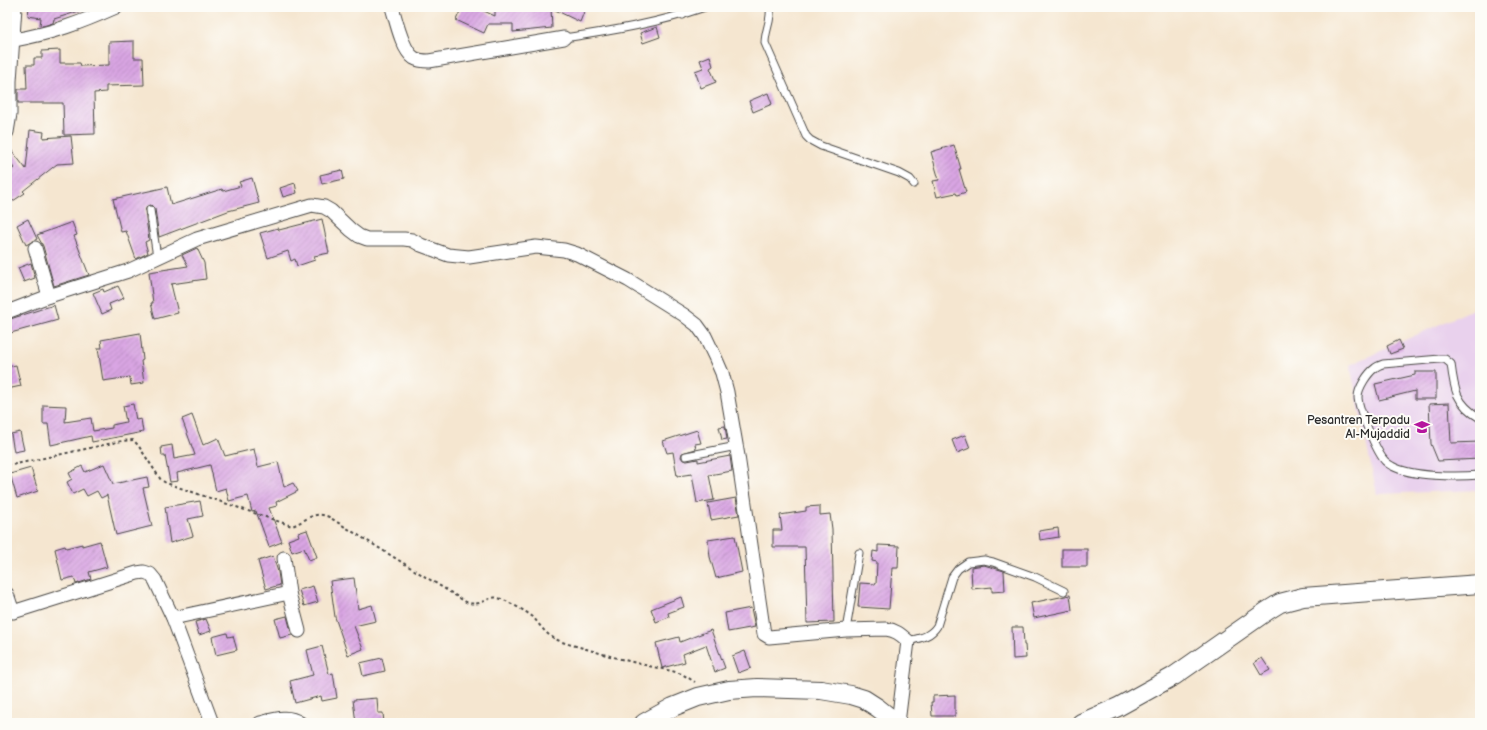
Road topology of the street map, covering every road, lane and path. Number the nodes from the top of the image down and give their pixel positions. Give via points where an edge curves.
1 (15, 7) edge
2 (116, 7) edge
3 (392, 7) edge
4 (677, 7) edge
5 (705, 7) edge
6 (770, 7) edge
7 (683, 15) junction
8 (564, 38) joint
9 (14, 40) junction
10 (9, 81) edge
11 (7, 132) edge
12 (914, 184) dead end
13 (150, 210) dead end
14 (35, 248) dead end
15 (157, 258) junction
16 (49, 296) junction
17 (7, 312) edge
18 (1480, 418) edge
19 (737, 446) junction
20 (686, 456) dead end
21 (7, 466) edge
22 (1480, 475) edge
23 (859, 553) dead end
24 (284, 558) dead end
25 (1480, 584) edge
26 (1064, 591) dead end
27 (290, 593) junction
28 (7, 594) edge
29 (10, 613) edge
30 (173, 618) junction
31 (846, 630) junction
32 (299, 631) dead end
33 (908, 641) junction
34 (709, 694) junction
35 (212, 723) edge
36 (260, 723) edge
37 (300, 723) edge
38 (644, 723) edge
39 (897, 723) edge
40 (1081, 723) edge

1 - 9 street
2 - 9 street via 68,27
3 - 8 street via 406,49 413,58 420,61
4 - 7 lane
5 - 7 lane
6 - 12 lane via 771,16 765,43 806,136 821,146 899,173
7 - 8 lane via 620,30
9 - 10 street
10 - 11 street via 10,114
13 - 15 lane
14 - 16 street
15 - 16 street via 106,279
15 - 19 street via 215,233 312,205 331,211 351,230 363,237 412,240 448,255 469,257 536,247 577,254 628,280 684,314 697,325 705,336 722,373
16 - 17 street
18 - 22 lane via 1462,405 1454,386 1451,364 1440,358 1383,364 1369,375 1358,396 1359,406 1379,453 1391,466 1431,475
19 - 20 lane
19 - 31 street via 764,634 769,637
21 - 34 path via 133,440 160,480 166,483 292,526 322,514 466,602 479,604 493,597 499,598 532,616 552,638 595,652 682,674
23 - 31 lane
24 - 27 street
25 - 40 street via 1302,597 1280,603 1174,676 1118,707
26 - 33 lane via 993,562 968,562 952,577 934,631 930,635
27 - 30 street
27 - 32 street
28 - 29 street
29 - 30 street via 144,572 155,580
30 - 35 street
31 - 33 street via 893,630
33 - 39 street
34 - 38 street via 680,704
34 - 39 street via 757,688 821,690 864,699
36 - 37 street via 284,718

